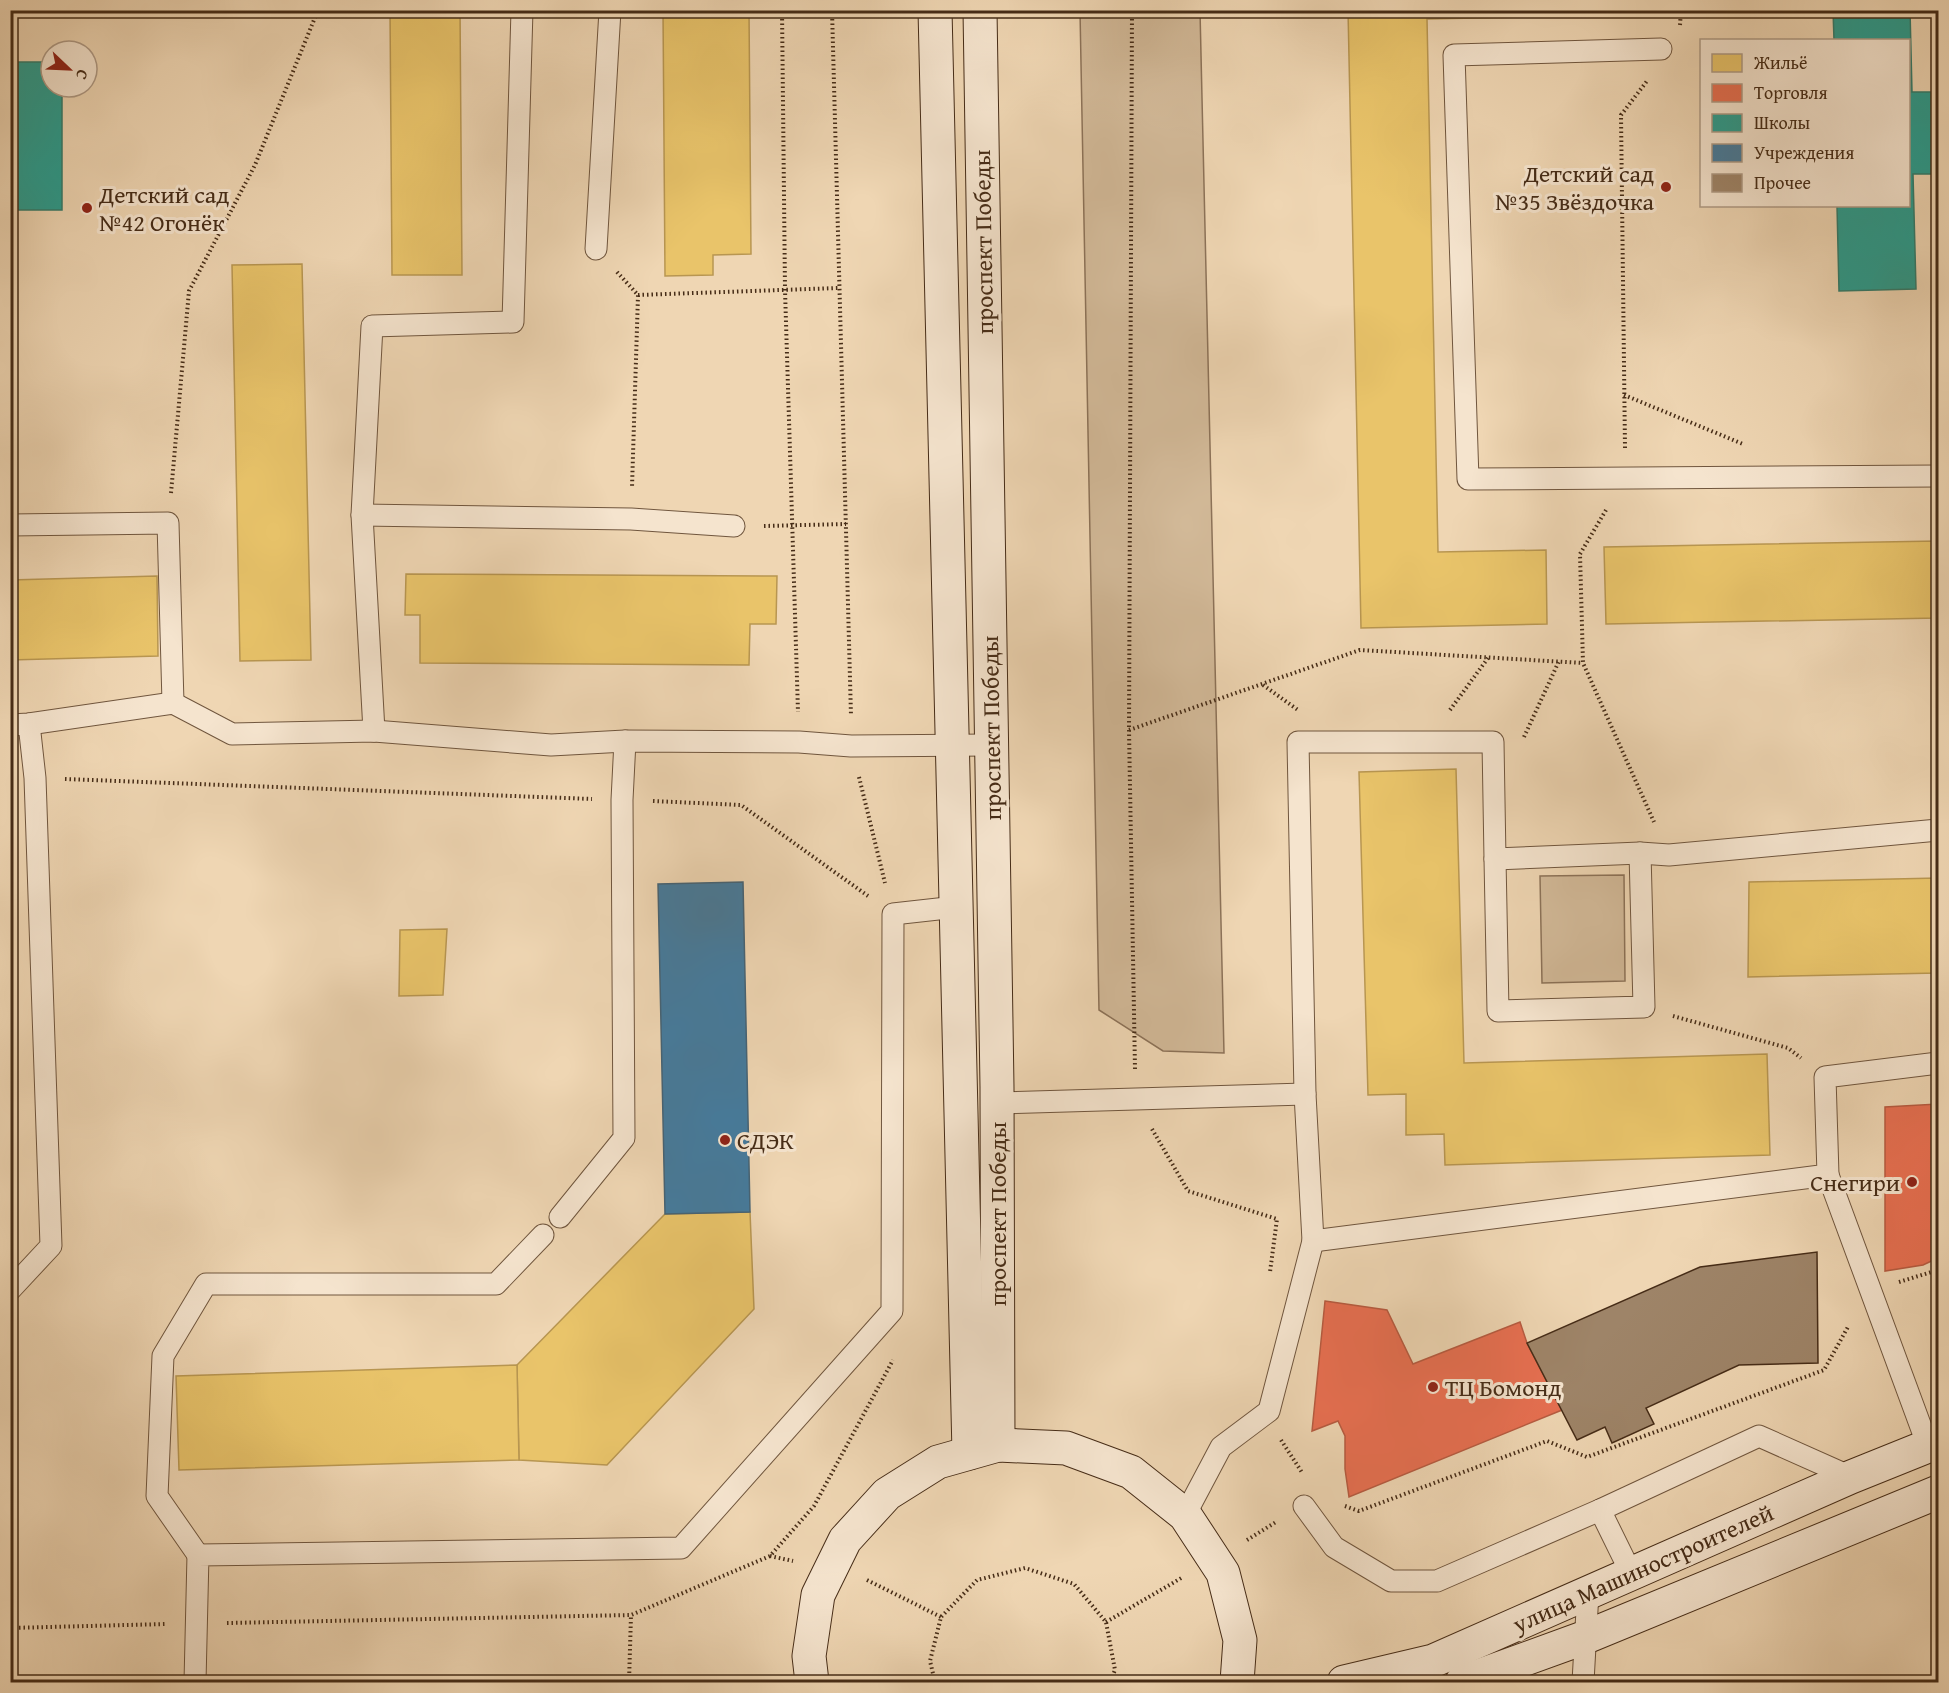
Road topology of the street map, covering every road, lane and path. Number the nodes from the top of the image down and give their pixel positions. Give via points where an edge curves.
1 (318, 10) edge
2 (522, 10) edge
3 (610, 10) edge
4 (782, 10) edge
5 (832, 10) edge
6 (935, 10) edge
7 (980, 10) edge
8 (1132, 10) edge
9 (1681, 10) edge
10 (1680, 30) dead end
11 (1661, 49) dead end
12 (1650, 76) dead end
13 (596, 249) joint
14 (838, 288) junction
15 (784, 290) junction
16 (638, 295) junction
17 (1624, 395) junction
18 (1745, 445) dead end
19 (1938, 476) edge
20 (1626, 478) junction
21 (362, 515) junction
22 (631, 519) junction
23 (168, 522) junction
24 (846, 524) junction
25 (10, 525) edge
26 (792, 525) junction
27 (734, 526) joint
28 (1489, 657) junction
29 (1560, 661) junction
30 (1583, 663) junction
31 (173, 703) junction
32 (20, 725) edge
33 (1129, 730) junction
34 (374, 731) junction
35 (625, 741) junction
36 (799, 742) junction
37 (1426, 742) junction
38 (953, 745) junction
39 (991, 745) junction
40 (851, 746) junction
41 (1519, 747) dead end
42 (35, 778) junction
43 (622, 800) junction
44 (1938, 830) edge
45 (1641, 853) junction
46 (1669, 855) junction
47 (1495, 858) junction
48 (956, 907) junction
49 (893, 914) junction
50 (1673, 1005) dead end
51 (1938, 1064) edge
52 (1825, 1077) junction
53 (1305, 1094) junction
54 (1136, 1100) junction
55 (997, 1103) junction
56 (1828, 1175) junction
57 (560, 1217) dead end
58 (543, 1235) dead end
59 (1313, 1240) junction
60 (1938, 1270) edge
61 (1269, 1279) dead end
62 (10, 1290) edge
63 (1869, 1291) junction
64 (1264, 1414) junction
65 (1933, 1444) edge
66 (983, 1449) junction
67 (1851, 1477) junction
68 (1306, 1479) dead end
69 (1938, 1492) edge
70 (1339, 1504) dead end
71 (1304, 1506) dead end
72 (1600, 1510) junction
73 (1185, 1515) junction
74 (198, 1555) junction
75 (1631, 1573) junction
76 (1588, 1592) junction
77 (631, 1615) dead end
78 (1586, 1637) junction
79 (195, 1683) edge
80 (629, 1683) edge
81 (812, 1683) edge
82 (935, 1683) edge
83 (1110, 1683) edge
84 (1237, 1683) edge
85 (1344, 1683) edge
86 (1462, 1683) edge
87 (1583, 1683) edge

1 - 23 path via 255,165 189,291
2 - 21 lane via 513,322 372,326
3 - 13 lane
4 - 15 path
5 - 14 path
6 - 38 main road
7 - 39 main road, проспект Победы
8 - 33 path
9 - 10 path
11 - 20 lane via 1454,55 1468,478
12 - 17 path via 1621,115
13 - 16 path
14 - 15 path
14 - 24 path
15 - 16 path
15 - 26 path
16 - 22 path
17 - 18 path
17 - 20 path
19 - 20 lane
20 - 30 path via 1580,554
21 - 22 lane
21 - 34 lane
22 - 27 lane
23 - 25 lane
23 - 31 lane
24 - 26 path
24 - 40 path
26 - 27 path
26 - 36 path
28 - 29 path
28 - 33 path via 1360,650
28 - 37 path
29 - 30 path
29 - 41 path
30 - 46 path
31 - 32 lane
31 - 34 lane via 232,734
32 - 42 lane
33 - 54 path
34 - 35 lane via 551,745
35 - 36 lane
35 - 43 lane
36 - 40 lane
37 - 47 lane via 1493,742
37 - 53 lane via 1298,742
38 - 39 lane
38 - 40 lane
38 - 48 main road
39 - 55 main road, проспект Победы
40 - 49 path
42 - 43 path
42 - 62 lane via 51,1246
43 - 49 path via 741,805
43 - 57 lane via 624,1138
44 - 46 lane
45 - 46 lane
45 - 47 lane
45 - 47 lane via 1644,1007 1498,1011
48 - 49 lane
48 - 66 main road
49 - 74 lane via 892,1311 681,1548
50 - 52 path via 1673,1017 1788,1048
51 - 52 lane
52 - 56 lane
53 - 54 lane
53 - 59 lane
54 - 55 lane
54 - 61 path via 1188,1191 1277,1220
55 - 66 main road, проспект Победы
56 - 59 lane
56 - 63 lane
58 - 74 lane via 496,1284 206,1284 163,1356 157,1496
59 - 64 lane via 1269,1411
60 - 63 path
63 - 65 lane
63 - 70 path via 1824,1370 1587,1457 1546,1441 1359,1511
64 - 68 path
64 - 73 lane via 1221,1447
65 - 67 main road, улица Машиностроителей
66 - 73 main road via 1066,1448 1131,1472
66 - 81 main road via 938,1462 886,1494 845,1540 818,1595 809,1656
67 - 72 lane via 1759,1436
67 - 75 main road, улица Машиностроителей
69 - 78 main road
71 - 72 lane via 1334,1546 1391,1581 1437,1581
72 - 75 lane
73 - 84 main road via 1223,1573 1240,1640
74 - 79 lane
75 - 76 main road, улица Машиностроителей
76 - 78 lane
76 - 85 main road, улица Машиностроителей via 1433,1661
77 - 80 path
78 - 86 main road
78 - 87 lane
82 - 83 path via 930,1661 941,1617 977,1580 1025,1568 1074,1584 1106,1622 1115,1670

